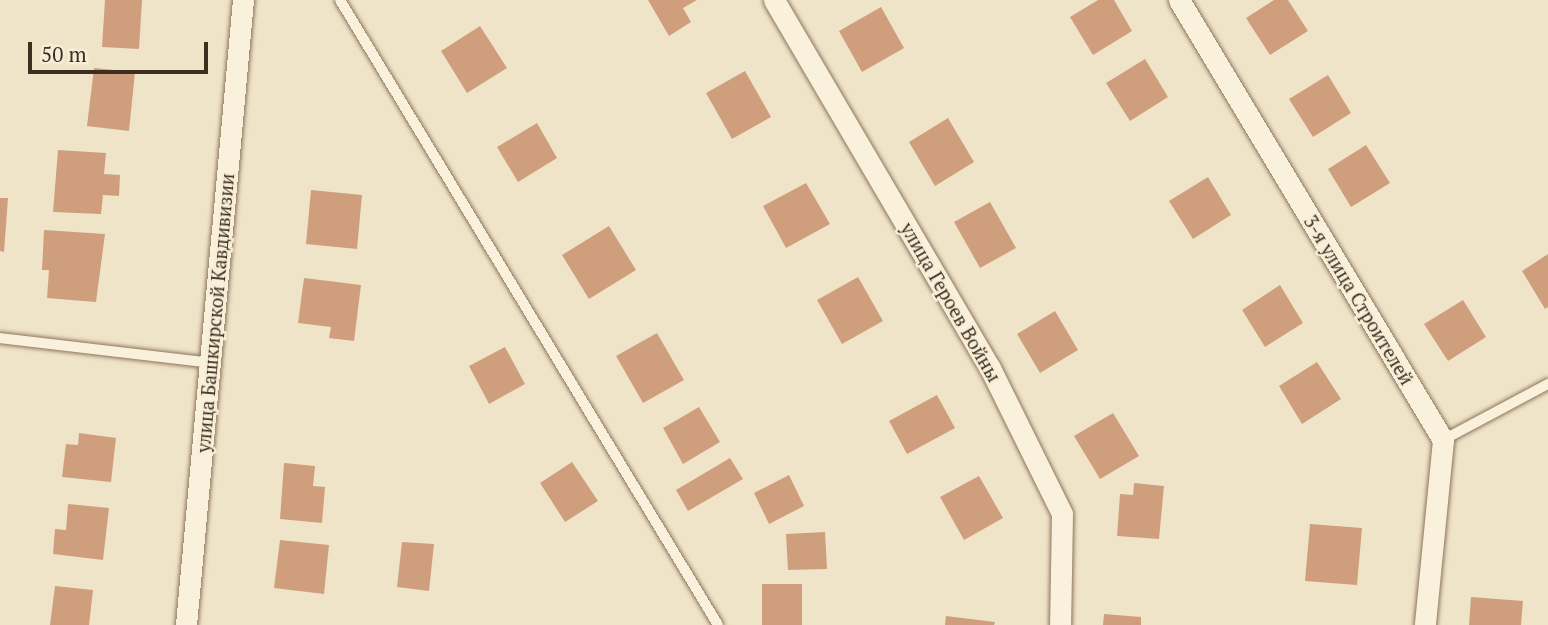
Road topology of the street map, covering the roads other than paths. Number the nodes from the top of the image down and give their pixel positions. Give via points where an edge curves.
1 (243, 0) edge
2 (340, 0) edge
3 (774, 0) edge
4 (1179, 0) edge
5 (0, 338) edge
6 (212, 363) junction
7 (1548, 384) edge
8 (1443, 440) junction
9 (186, 625) edge
10 (718, 625) edge
11 (1060, 625) edge
12 (1425, 625) edge

1 - 6 street, улица Башкирской Кавдивизии
2 - 10 lane
3 - 11 street, улица Героев Войны via 990,368 1062,514
4 - 8 street, 3-я улица Строителей
5 - 6 lane
6 - 9 street, улица Башкирской Кавдивизии
7 - 8 lane
8 - 12 street

